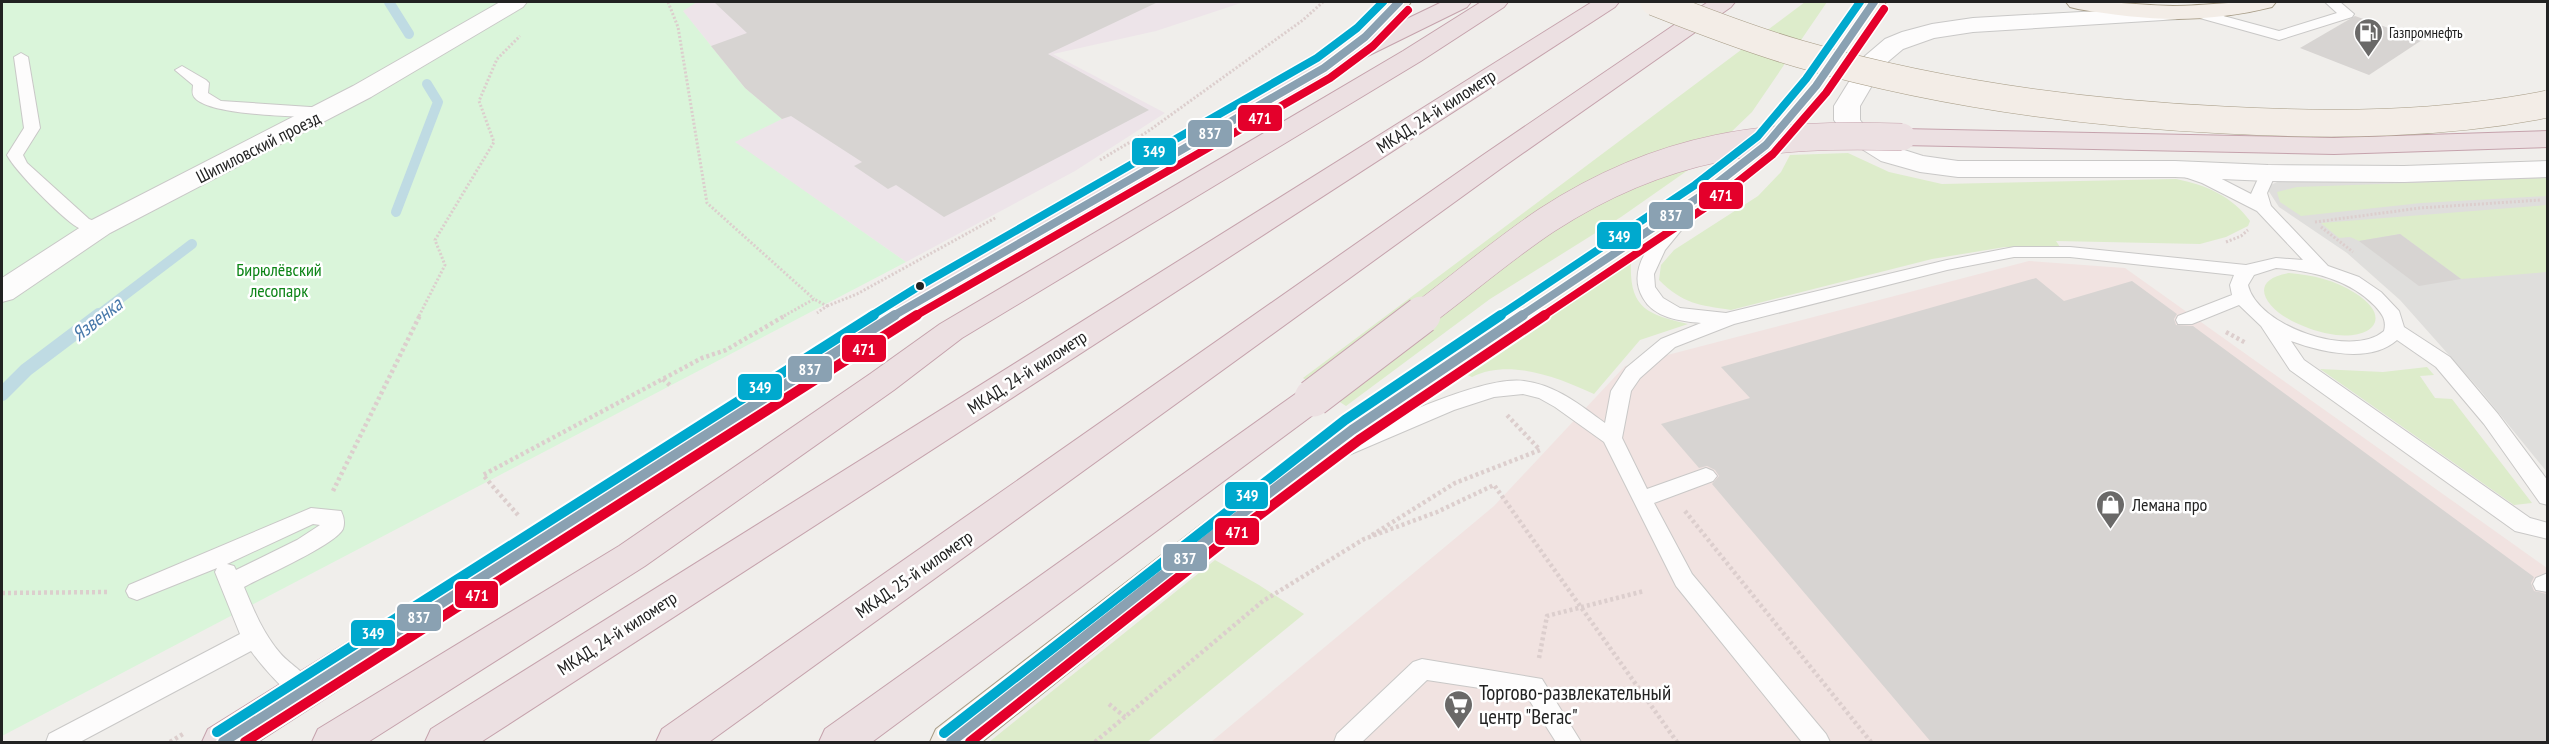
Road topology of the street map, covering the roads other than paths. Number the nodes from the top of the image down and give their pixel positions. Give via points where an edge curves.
1 (515, 2) edge
2 (1399, 2) edge
3 (1459, 2) edge
4 (1496, 2) edge
5 (1607, 2) edge
6 (1654, 2) edge
7 (1723, 2) edge
8 (1874, 2) edge
9 (1991, 2) edge
10 (2078, 2) edge
11 (2264, 2) edge
12 (2332, 2) edge
13 (2194, 12) junction
14 (1964, 26) junction
15 (21, 57) dead end
16 (1324, 68) junction
17 (182, 70) dead end
18 (2547, 104) edge
19 (325, 112) junction
20 (2547, 139) edge
21 (2175, 169) junction
22 (2547, 169) edge
23 (2268, 173) junction
24 (1702, 195) junction
25 (2263, 207) junction
26 (98, 229) junction
27 (2321, 269) junction
28 (2246, 271) junction
29 (2, 292) edge
30 (2242, 297) junction
31 (2192, 318) road end
32 (1728, 319) junction
33 (2269, 322) junction
34 (2394, 329) junction
35 (1612, 438) junction
36 (1307, 464) junction
37 (1706, 476) dead end
38 (2547, 497) edge
39 (1641, 499) junction
40 (2547, 531) edge
41 (218, 558) junction
42 (232, 582) junction
43 (137, 591) road end
44 (254, 638) junction
45 (304, 690) junction
46 (58, 742) edge
47 (223, 742) edge
48 (333, 742) edge
49 (446, 742) edge
50 (677, 742) edge
51 (840, 742) edge
52 (951, 742) edge
53 (1346, 742) edge
54 (1569, 742) edge
55 (1817, 742) edge

1 - 19 street, Шипиловский проезд
2 - 16 main road via 1365,38
3 - 16 highway
4 - 48 highway via 951,331 632,556
5 - 49 highway, МКАД, 24-й километр
6 - 18 main road, bridge via 1778,48 1893,79 2081,111 2187,120 2370,123 2448,118
7 - 50 highway, МКАД, 25-й километр via 1493,161
8 - 24 main road via 1816,86 1766,145
9 - 14 street via 1995,16
10 - 13 main road via 2151,12
11 - 13 main road via 2230,10
12 - 13 lane via 2347,15 2279,36
13 - 14 street
14 - 21 street via 1911,37 1881,53 1847,106 1847,120 1858,135 1891,155 1935,167
15 - 26 lane via 32,128 15,155 20,165 83,223
16 - 45 highway via 922,298
17 - 19 lane via 201,83 200,95 217,105
19 - 26 street, Шипиловский проезд
20 - 51 highway, bridge via 2334,146 1833,136 1727,146 1667,160 1618,178 1544,222 1313,398
21 - 23 street
21 - 25 lane via 2208,179
22 - 23 street via 2415,174
23 - 25 lane via 2259,193
24 - 32 lane via 1653,253 1643,274 1644,284 1656,303 1674,312
24 - 36 main road
25 - 27 lane
26 - 29 street, Шипиловский проезд
27 - 28 lane via 2276,263
27 - 34 lane via 2374,296 2390,313
28 - 30 lane via 2240,278
28 - 32 lane via 2070,252 2014,252
30 - 31 lane
30 - 33 lane
32 - 35 lane via 1668,343 1633,373 1621,391
33 - 34 lane via 2313,342 2359,349 2377,346 2389,339
33 - 40 lane via 2297,365 2523,525
34 - 38 lane via 2443,362 2491,419
35 - 36 lane via 1546,393 1516,387 1484,392 1447,405
35 - 39 lane
36 - 52 main road
37 - 39 lane
39 - 55 lane via 1684,580
41 - 42 lane
41 - 42 lane via 311,516 333,517 333,527 305,546
41 - 43 lane
42 - 44 lane
44 - 45 lane
44 - 46 lane
45 - 47 highway
53 - 54 lane via 1422,669 1533,686

